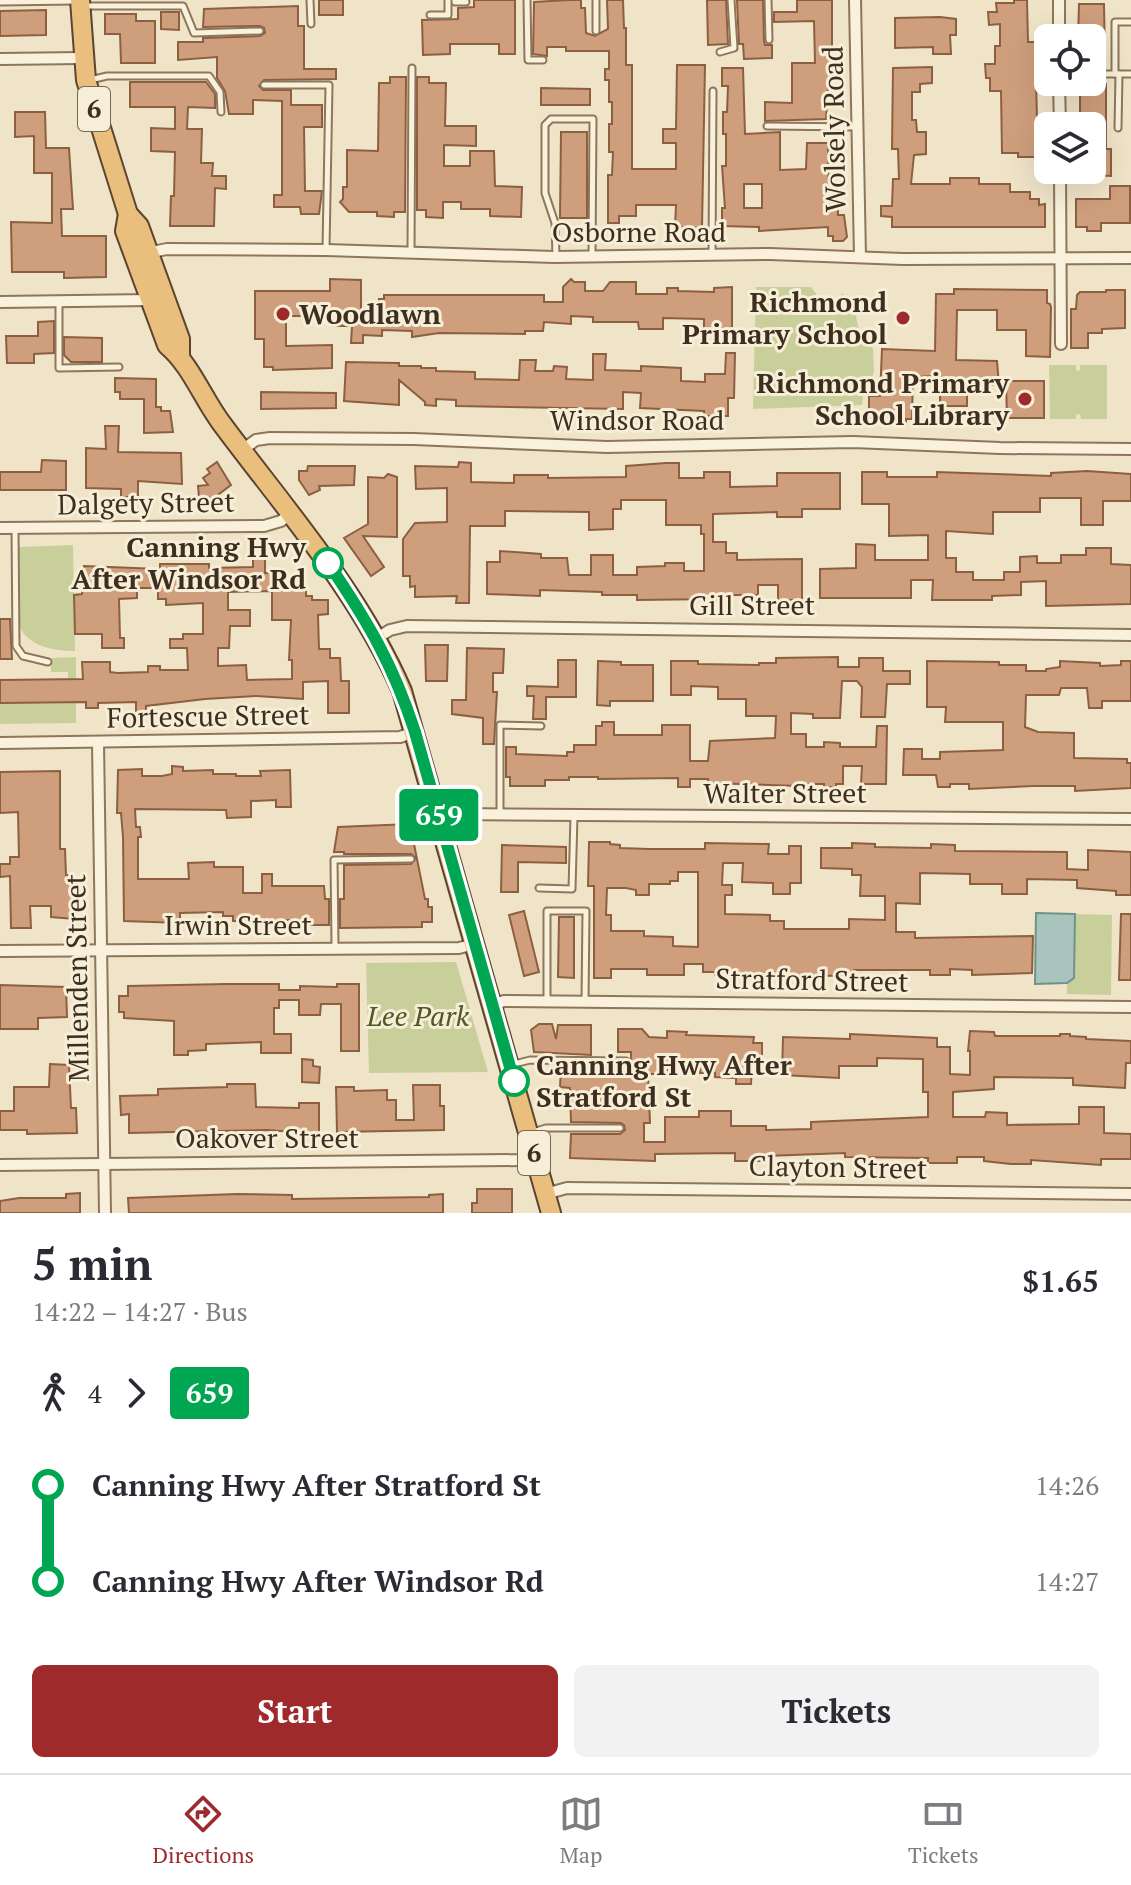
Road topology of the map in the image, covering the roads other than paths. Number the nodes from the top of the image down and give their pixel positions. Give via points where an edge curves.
1 (310, 0) edge
2 (448, 0) edge
3 (455, 0) edge
4 (527, 0) edge
5 (596, 0) edge
6 (731, 0) edge
7 (768, 0) edge
8 (855, 0) edge
9 (1059, 0) edge
10 (0, 2) edge
11 (80, 2) edge
12 (466, 2) dead end
13 (430, 15) dead end
14 (1131, 22) edge
15 (311, 24) dead end
16 (1059, 24) edge
17 (260, 31) dead end
18 (596, 31) dead end
19 (769, 40) dead end
20 (720, 52) dead end
21 (82, 58) junction
22 (0, 59) edge
23 (543, 60) dead end
24 (412, 68) dead end
25 (1106, 74) edge
26 (1117, 74) junction
27 (1131, 74) edge
28 (86, 80) junction
29 (264, 85) dead end
30 (713, 91) dead end
31 (221, 112) dead end
32 (767, 126) dead end
33 (858, 127) junction
34 (1118, 128) dead end
35 (1060, 184) edge
36 (128, 214) junction
37 (326, 250) junction
38 (411, 252) junction
39 (147, 253) junction
40 (712, 256) junction
41 (556, 257) junction
42 (592, 257) junction
43 (860, 257) junction
44 (1061, 258) junction
45 (1131, 258) edge
46 (150, 300) junction
47 (59, 301) junction
48 (0, 302) edge
49 (1061, 344) dead end
50 (180, 356) junction
51 (119, 367) dead end
52 (1131, 449) edge
53 (242, 450) junction
54 (290, 514) junction
55 (0, 528) edge
56 (15, 528) junction
57 (1131, 635) edge
58 (377, 638) junction
59 (48, 662) dead end
60 (541, 726) dead end
61 (415, 732) junction
62 (98, 742) junction
63 (0, 743) edge
64 (500, 814) junction
65 (574, 815) junction
66 (439, 817) junction
67 (1131, 819) edge
68 (411, 859) dead end
69 (539, 888) dead end
70 (475, 944) junction
71 (335, 948) junction
72 (100, 949) junction
73 (0, 951) edge
74 (547, 1002) junction
75 (585, 1002) junction
76 (492, 1005) junction
77 (1131, 1007) edge
78 (626, 1061) dead end
79 (509, 1065) junction
80 (620, 1128) dead end
81 (528, 1133) junction
82 (535, 1156) junction
83 (105, 1164) junction
84 (0, 1165) edge
85 (545, 1194) junction
86 (1131, 1194) edge
87 (105, 1213) edge
88 (551, 1213) edge

1 - 15 lane
2 - 13 lane via 448,15
3 - 12 lane
4 - 23 lane via 528,60
5 - 18 lane
6 - 20 lane via 734,48
7 - 19 lane
8 - 33 street, Wolsely Road
9 - 16 street
10 - 11 lane
11 - 17 lane via 183,6 194,33
11 - 21 highway, 6
14 - 26 lane via 1115,22
21 - 22 street
21 - 28 highway, 6
24 - 38 lane
25 - 26 lane
26 - 27 lane
26 - 34 lane
28 - 31 lane via 209,76 220,92
28 - 36 highway, 6
29 - 37 lane via 329,85
30 - 40 lane
32 - 33 lane
33 - 43 street, Wolsely Road
35 - 44 street
36 - 39 highway, 6 via 139,226
36 - 46 highway, 6 via 125,231
37 - 38 street, Osborne Road
37 - 39 street, Osborne Road
38 - 41 street, Osborne Road
39 - 50 highway, 6 via 180,339
40 - 42 street, Osborne Road
40 - 43 street, Osborne Road
41 - 42 street, Osborne Road
41 - 42 lane via 555,223 545,193 545,125 551,119 593,119
43 - 44 street, Osborne Road
44 - 45 street, Osborne Road
44 - 49 street
46 - 47 street
46 - 50 highway, 6 via 167,345
47 - 48 street
47 - 51 lane via 59,368
50 - 53 highway, 6
52 - 53 street, Windsor Road via 853,442 607,447 270,438
53 - 54 highway, 6
54 - 56 street, Dalgety Street via 264,526
54 - 58 highway, 6
55 - 56 street, Dalgety Street
56 - 59 lane via 16,646 23,656
57 - 58 street, Gill Street via 407,626
58 - 61 highway, 6
60 - 64 lane via 500,725
61 - 62 street, Fortescue Street via 400,737
61 - 66 highway, 6
62 - 63 street, Fortescue Street
62 - 72 street, Millenden Street
64 - 65 street, Walter Street
64 - 66 street, Walter Street
65 - 67 street, Walter Street
65 - 69 lane via 572,889
66 - 70 highway, 6
68 - 71 lane via 334,860
70 - 71 street, Irwin Street
70 - 76 highway, 6
71 - 72 street, Irwin Street
72 - 73 street, Irwin Street
72 - 83 street, Millenden Street
74 - 75 street, Stratford Street
74 - 75 lane via 547,911 586,911
74 - 76 street, Stratford Street
75 - 77 street, Stratford Street
76 - 79 highway, 6
78 - 79 lane via 530,1060
79 - 81 highway, 6
80 - 81 lane via 546,1128
81 - 82 highway, 6
82 - 83 street, Oakover Street
82 - 85 highway, 6
83 - 84 street, Oakover Street
83 - 87 street, Millenden Street
85 - 86 street, Clayton Street via 567,1188
85 - 88 highway, 6

